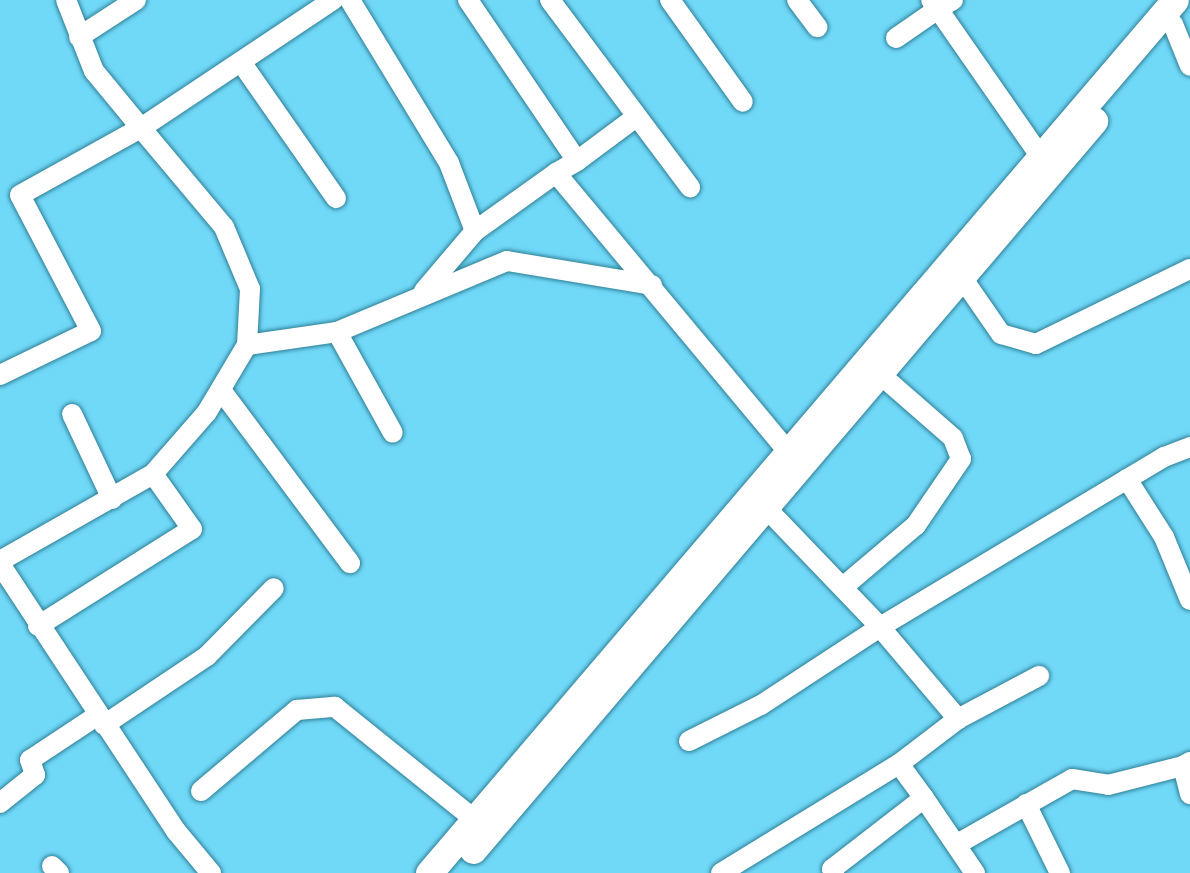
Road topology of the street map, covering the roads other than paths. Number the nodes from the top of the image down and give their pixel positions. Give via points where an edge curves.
1 (66, 0) edge
2 (136, 0) edge
3 (333, 0) edge
4 (351, 0) edge
5 (468, 0) edge
6 (550, 0) edge
7 (797, 0) edge
8 (677, 3) edge
9 (940, 3) edge
10 (1177, 6) edge
11 (817, 27) dead end
12 (79, 38) junction
13 (896, 38) dead end
14 (241, 62) junction
15 (1190, 66) edge
16 (743, 102) dead end
17 (636, 118) junction
18 (141, 128) junction
19 (1041, 157) junction
20 (577, 161) junction
21 (556, 173) junction
22 (690, 187) dead end
23 (336, 198) dead end
24 (475, 231) junction
25 (1190, 269) edge
26 (963, 279) junction
27 (652, 285) junction
28 (423, 293) junction
29 (337, 332) junction
30 (247, 345) junction
31 (0, 375) edge
32 (881, 375) junction
33 (221, 390) junction
34 (72, 414) dead end
35 (393, 433) dead end
36 (1190, 447) edge
37 (788, 451) junction
38 (153, 474) junction
39 (1127, 479) junction
40 (112, 499) junction
41 (767, 509) junction
42 (0, 562) edge
43 (350, 563) dead end
44 (843, 587) junction
45 (274, 588) dead end
46 (1190, 600) edge
47 (38, 626) junction
48 (880, 627) junction
49 (1039, 676) dead end
50 (958, 719) junction
51 (101, 720) junction
52 (689, 741) dead end
53 (899, 764) junction
54 (1186, 764) edge
55 (201, 791) dead end
56 (1190, 794) edge
57 (924, 798) junction
58 (0, 803) edge
59 (1026, 804) junction
60 (475, 820) junction
61 (959, 843) junction
62 (830, 872) edge
63 (211, 873) edge
64 (429, 873) edge
65 (453, 873) edge
66 (721, 873) edge
67 (975, 873) edge
68 (1060, 873) edge

1 - 12 street
2 - 12 street
3 - 14 street
4 - 24 street via 449,163
5 - 20 street
6 - 17 street
7 - 11 street
8 - 16 street
9 - 13 street
9 - 19 street
10 - 15 street
10 - 19 main road
10 - 26 main road
12 - 18 street via 94,71
14 - 18 street
14 - 23 street
17 - 20 street
17 - 22 street
18 - 30 street via 224,227 250,289
18 - 31 street via 20,195 91,331
19 - 37 main road
20 - 21 street
21 - 24 street
21 - 27 street
24 - 28 street
25 - 26 street via 1036,344 1001,334
26 - 32 main road
27 - 28 street via 507,261
27 - 37 street
28 - 29 street
29 - 30 street
29 - 35 street
30 - 33 street
32 - 41 main road
32 - 44 street via 953,438 962,459 916,525
33 - 38 street
33 - 43 street
34 - 40 street
36 - 39 street
37 - 60 main road
38 - 40 street
38 - 47 street via 192,529
39 - 46 street via 1164,537
39 - 48 street
40 - 42 street
41 - 44 street
41 - 65 main road
42 - 47 street
44 - 48 street
45 - 51 street via 207,656
47 - 51 street
48 - 50 street
48 - 52 street via 761,705
49 - 50 street
50 - 53 street
51 - 58 street via 30,760 35,775
51 - 63 street
53 - 57 street
53 - 66 street
54 - 56 street
54 - 59 street via 1108,785 1072,779
55 - 60 street via 297,710 334,706
57 - 61 street
57 - 62 street
59 - 61 street
59 - 68 street
60 - 64 main road
61 - 67 street

